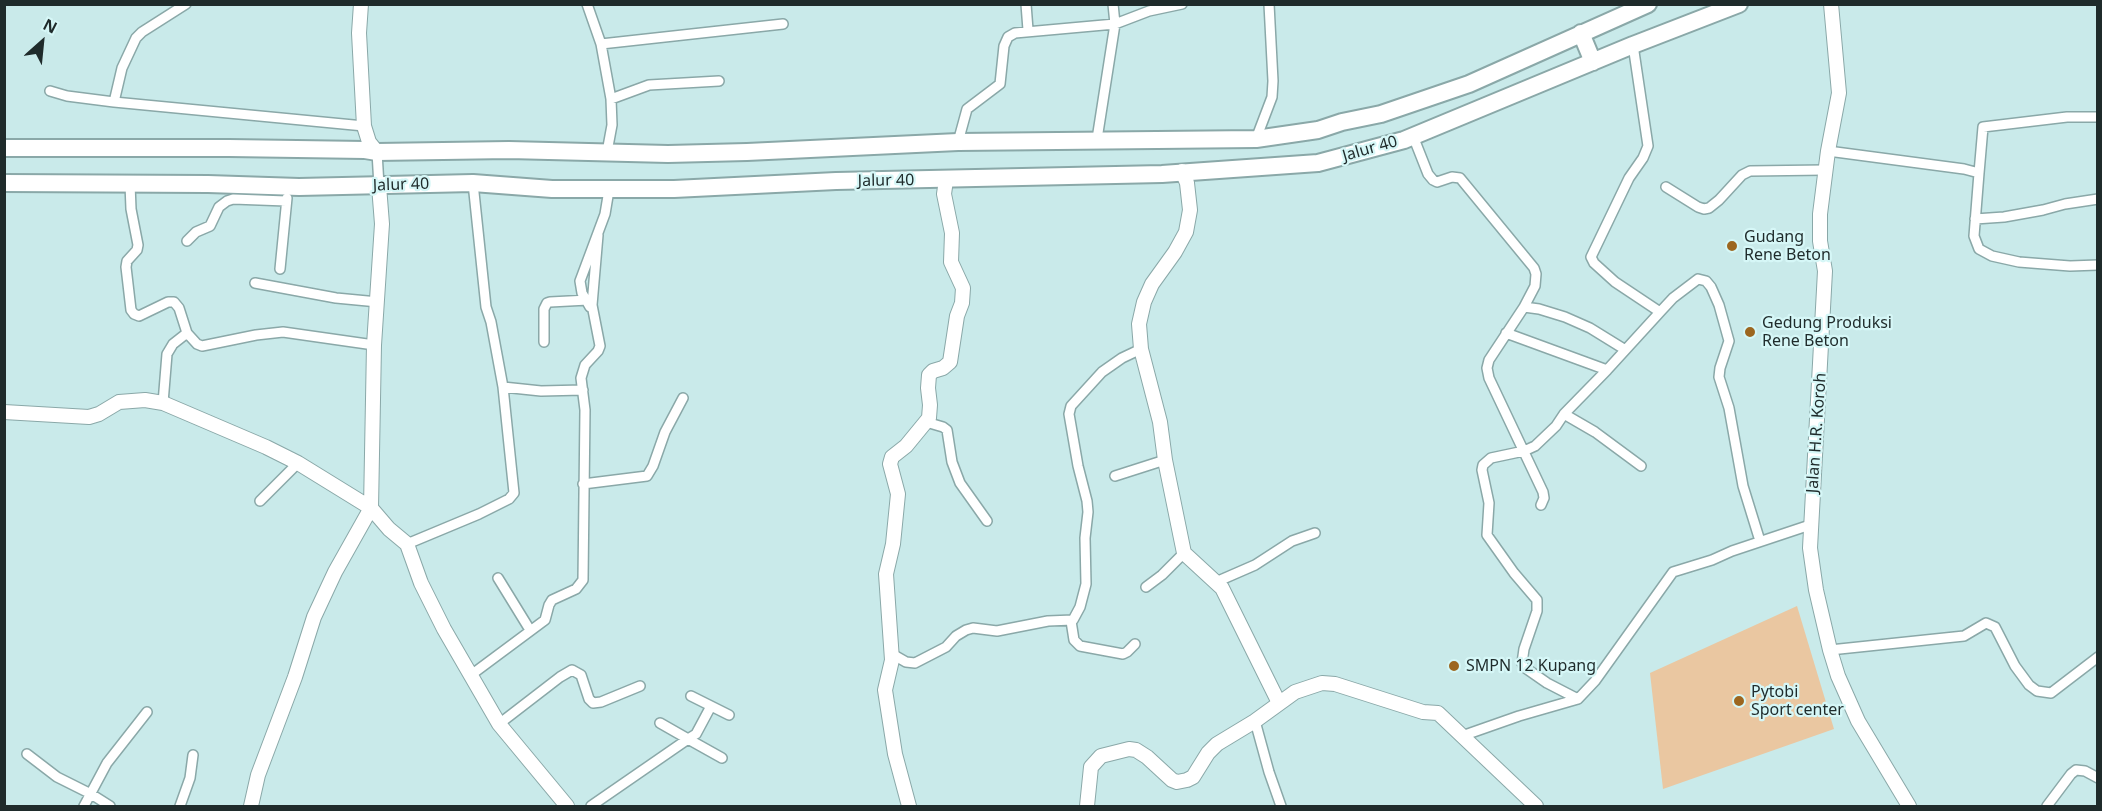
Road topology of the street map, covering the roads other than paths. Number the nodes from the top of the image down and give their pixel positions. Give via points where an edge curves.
1 (186, 4) edge
2 (361, 4) edge
3 (587, 4) edge
4 (1026, 4) edge
5 (1113, 4) edge
6 (1182, 4) edge
7 (1269, 4) edge
8 (1648, 4) edge
9 (1739, 4) edge
10 (1831, 4) edge
11 (783, 24) dead end
12 (1115, 24) junction
13 (1028, 30) junction
14 (1581, 33) junction
15 (601, 45) junction
16 (1633, 45) junction
17 (1593, 62) junction
18 (719, 81) dead end
19 (51, 91) dead end
20 (611, 99) junction
21 (114, 102) junction
22 (2097, 117) edge
23 (364, 126) junction
24 (1413, 136) junction
25 (1097, 139) junction
26 (1256, 139) junction
27 (958, 141) junction
28 (4, 148) edge
29 (1828, 151) junction
30 (377, 152) junction
31 (607, 152) junction
32 (1825, 170) junction
33 (1182, 171) junction
34 (1979, 173) junction
35 (945, 180) junction
36 (4, 183) edge
37 (473, 183) junction
38 (130, 184) junction
39 (379, 186) junction
40 (1666, 188) dead end
41 (609, 190) junction
42 (288, 194) junction
43 (2097, 199) edge
44 (1975, 219) junction
45 (598, 235) junction
46 (187, 241) dead end
47 (2097, 265) edge
48 (280, 269) dead end
49 (255, 283) dead end
50 (588, 300) junction
51 (378, 302) junction
52 (1524, 307) junction
53 (1660, 312) junction
54 (596, 323) junction
55 (187, 333) junction
56 (1506, 333) junction
57 (544, 342) dead end
58 (375, 345) junction
59 (1142, 349) junction
60 (1624, 349) junction
61 (1607, 370) junction
62 (503, 387) junction
63 (583, 390) junction
64 (683, 398) dead end
65 (163, 403) junction
66 (4, 412) edge
67 (1564, 414) junction
68 (926, 422) junction
69 (1524, 451) junction
70 (1165, 460) junction
71 (298, 463) junction
72 (1641, 466) dead end
73 (1115, 476) dead end
74 (583, 484) junction
75 (260, 501) dead end
76 (1541, 505) dead end
77 (371, 508) junction
78 (987, 521) dead end
79 (1810, 525) junction
80 (1315, 533) dead end
81 (1760, 541) junction
82 (407, 544) junction
83 (1184, 553) junction
84 (498, 578) dead end
85 (1216, 582) junction
86 (1146, 587) dead end
87 (1071, 621) junction
88 (530, 630) junction
89 (1135, 645) dead end
90 (1830, 650) junction
91 (892, 654) junction
92 (2097, 657) edge
93 (471, 675) junction
94 (640, 686) dead end
95 (691, 696) dead end
96 (1578, 699) junction
97 (1279, 702) junction
98 (711, 706) junction
99 (147, 712) dead end
100 (729, 716) dead end
101 (1255, 721) junction
102 (660, 723) dead end
103 (499, 724) junction
104 (1462, 736) junction
105 (688, 739) junction
106 (27, 754) dead end
107 (193, 755) dead end
108 (722, 758) dead end
109 (2097, 778) edge
110 (91, 794) junction
111 (84, 807) edge
112 (110, 807) edge
113 (180, 807) edge
114 (251, 807) edge
115 (567, 807) edge
116 (591, 807) edge
117 (909, 807) edge
118 (1088, 807) edge
119 (1281, 807) edge
120 (1536, 807) edge
121 (1909, 807) edge
122 (2047, 807) edge

1 - 21 street via 136,38 122,68
2 - 23 street
3 - 15 street
4 - 13 street
5 - 12 street
6 - 12 street
7 - 26 street via 1272,97
8 - 14 highway, Jalur 40
9 - 16 highway, Jalur 40
10 - 29 street, Jalan H.R. Koroh via 1839,93
11 - 15 street
12 - 13 street
12 - 25 street
13 - 27 street via 1015,33 1005,42 1001,82 969,106
14 - 17 highway
14 - 26 highway, Jalur 40 via 1469,84 1390,110 1318,130
15 - 20 street
16 - 17 highway, Jalur 40
16 - 53 street via 1648,146 1591,257 1615,282
17 - 24 highway, Jalur 40
18 - 20 street via 649,85
19 - 21 street
20 - 31 street
21 - 23 street
22 - 34 street via 1983,127
23 - 30 street
24 - 33 highway, Jalur 40 via 1318,163
24 - 52 street via 1433,180 1462,180 1534,268 1535,286
25 - 26 highway, Jalur 40
25 - 27 highway, Jalur 40
27 - 31 highway, Jalur 40 via 747,152
28 - 30 highway, Jalur 40
29 - 32 street, Jalan H.R. Koroh
29 - 34 street
30 - 31 highway, Jalur 40
30 - 39 street
32 - 40 street via 1750,171 1704,209
32 - 79 street, Jalan H.R. Koroh via 1820,214 1825,271 1822,362
33 - 35 highway, Jalur 40
33 - 59 street via 1190,210 1186,232 1144,302 1139,324
34 - 44 street
35 - 41 highway, Jalur 40
35 - 68 street via 952,233 951,262 963,288 962,303 950,362 928,375 930,409
36 - 38 highway, Jalur 40
37 - 39 highway, Jalur 40
37 - 41 highway, Jalur 40
37 - 62 street via 486,307
38 - 42 highway, Jalur 40
38 - 55 street via 138,245 126,267 132,312 143,316 174,302
39 - 42 highway, Jalur 40
39 - 51 street via 382,224
41 - 45 street
42 - 46 street via 227,201 219,207 210,226 195,232
42 - 48 street
43 - 44 street
44 - 47 street via 1975,244 1992,256 2060,266
45 - 50 street via 580,281
45 - 54 street via 592,305
49 - 51 street
50 - 54 street
50 - 57 street via 547,303
51 - 58 street
52 - 56 street
52 - 60 street via 1565,317
53 - 60 street
53 - 81 street via 1698,279 1711,287 1719,305 1729,341 1719,377 1729,408 1743,486
54 - 63 street via 600,346 585,365
55 - 58 street via 202,346 283,332
55 - 65 street via 167,354
56 - 61 street
56 - 69 street via 1487,368 1494,392
58 - 77 street
59 - 70 street
59 - 87 street via 1102,372 1070,410 1088,512 1086,584 1080,607
60 - 61 street
61 - 67 street
62 - 63 street
62 - 82 street via 513,496
63 - 74 street
64 - 74 street via 647,476
65 - 66 street via 119,402 88,417
65 - 71 street
67 - 69 street via 1535,446
67 - 72 street
68 - 78 street via 947,430 960,483
68 - 91 street via 892,457 890,464 898,494 886,574
69 - 76 street via 1543,492
69 - 96 street via 1498,455 1483,465 1489,503 1487,535 1537,600 1524,649 1524,668
70 - 73 street
70 - 83 street
71 - 75 street
71 - 77 street
74 - 88 street via 583,580 576,589 552,600 546,618
77 - 82 street
77 - 114 street via 311,625 258,775
79 - 81 street
79 - 90 street, Jalan H.R. Koroh via 1812,564
80 - 85 street via 1292,541 1255,565
81 - 96 street via 1673,572
82 - 93 street via 421,583
83 - 85 street
83 - 86 street
84 - 88 street
85 - 97 street
87 - 89 street via 1074,640 1080,646 1123,654
87 - 91 street via 1048,621 997,631 973,628 915,663
88 - 93 street
90 - 92 street via 1964,636 1983,624 1991,624 2029,685 2042,693 2051,693
90 - 121 street, Jalan H.R. Koroh via 1858,721
91 - 117 street via 885,690 895,754
93 - 103 street
94 - 103 street via 593,703 581,675 572,670
95 - 98 street
96 - 104 street
97 - 101 street
97 - 104 street via 1317,683 1329,683 1423,712 1438,713
98 - 100 street
98 - 105 street via 696,735
99 - 110 street via 112,756
101 - 118 street via 1217,744 1193,777 1180,782 1172,780 1136,750 1101,756 1091,766
101 - 119 street
102 - 105 street
103 - 115 street
104 - 120 street
105 - 108 street
105 - 116 street
106 - 110 street via 57,777
107 - 113 street
109 - 122 street via 2076,770
110 - 111 street
110 - 112 street

